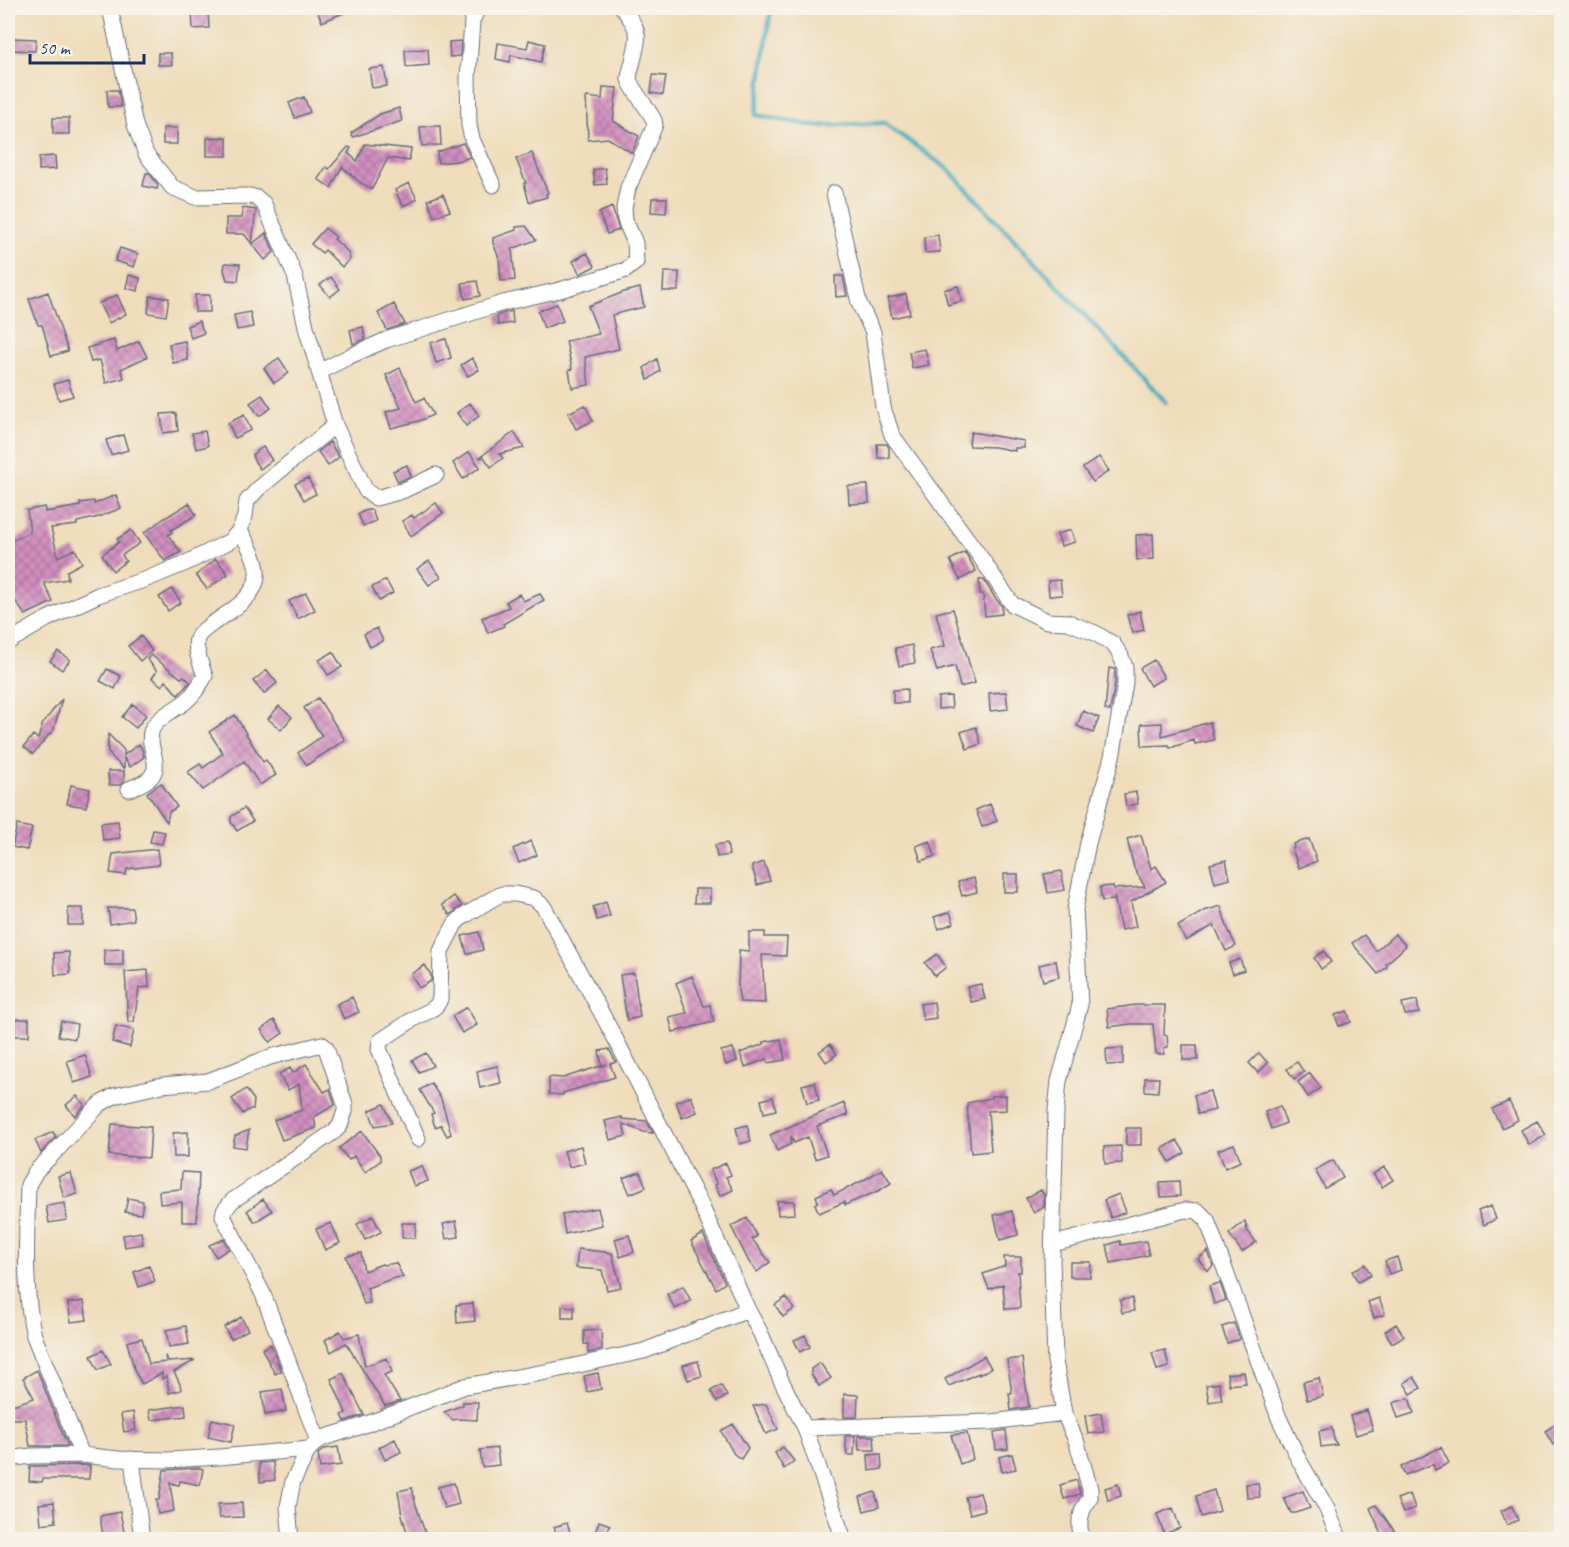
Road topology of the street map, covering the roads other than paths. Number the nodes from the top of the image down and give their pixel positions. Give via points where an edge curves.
1 (110, 8) edge
2 (478, 8) edge
3 (623, 8) edge
4 (493, 185) dead end
5 (834, 193) dead end
6 (319, 372) junction
7 (335, 425) junction
8 (436, 475) dead end
9 (240, 530) junction
10 (8, 642) edge
11 (129, 789) dead end
12 (418, 1139) dead end
13 (1053, 1244) junction
14 (748, 1310) junction
15 (1064, 1413) junction
16 (805, 1428) junction
17 (313, 1445) junction
18 (82, 1455) junction
19 (8, 1459) edge
20 (132, 1459) junction
21 (142, 1539) edge
22 (291, 1539) edge
23 (844, 1539) edge
24 (1083, 1539) edge
25 (1340, 1539) edge

1 - 6 street via 135,125 146,154 172,187 195,197 250,196 264,204 295,276
2 - 4 street via 471,32 469,124
3 - 6 street via 638,31 629,78 655,125 628,188 624,208 635,243 636,262 626,270 386,340
5 - 13 street via 859,303 873,332 883,407 892,435 1012,604 1047,621 1068,622 1095,633 1113,644 1125,667 1112,757 1075,909 1080,1005 1059,1081
6 - 7 street
7 - 8 street via 366,491 376,498 402,492
7 - 9 street via 247,501
9 - 10 street via 230,541 186,563 98,595
9 - 11 street via 258,572 255,585 237,607 197,638 205,676 198,690 153,728 150,744 155,771 149,779
12 - 14 street via 379,1043 437,1005 441,951 461,918 502,894 534,898 544,907 616,1040 701,1205
13 - 15 street via 1055,1361
13 - 25 street via 1185,1210 1198,1211 1207,1220 1279,1418
14 - 16 street
14 - 17 street via 644,1351 465,1386
15 - 16 street via 991,1422
15 - 24 street via 1090,1489 1080,1520
16 - 23 street
17 - 18 street via 263,1294 223,1216 232,1202 340,1126 345,1104 322,1044 270,1057 208,1081 162,1085 114,1096 100,1104 31,1178 26,1265 31,1321
17 - 20 street via 219,1457
17 - 22 street via 293,1481 288,1507
18 - 19 street
18 - 20 street
20 - 21 street

